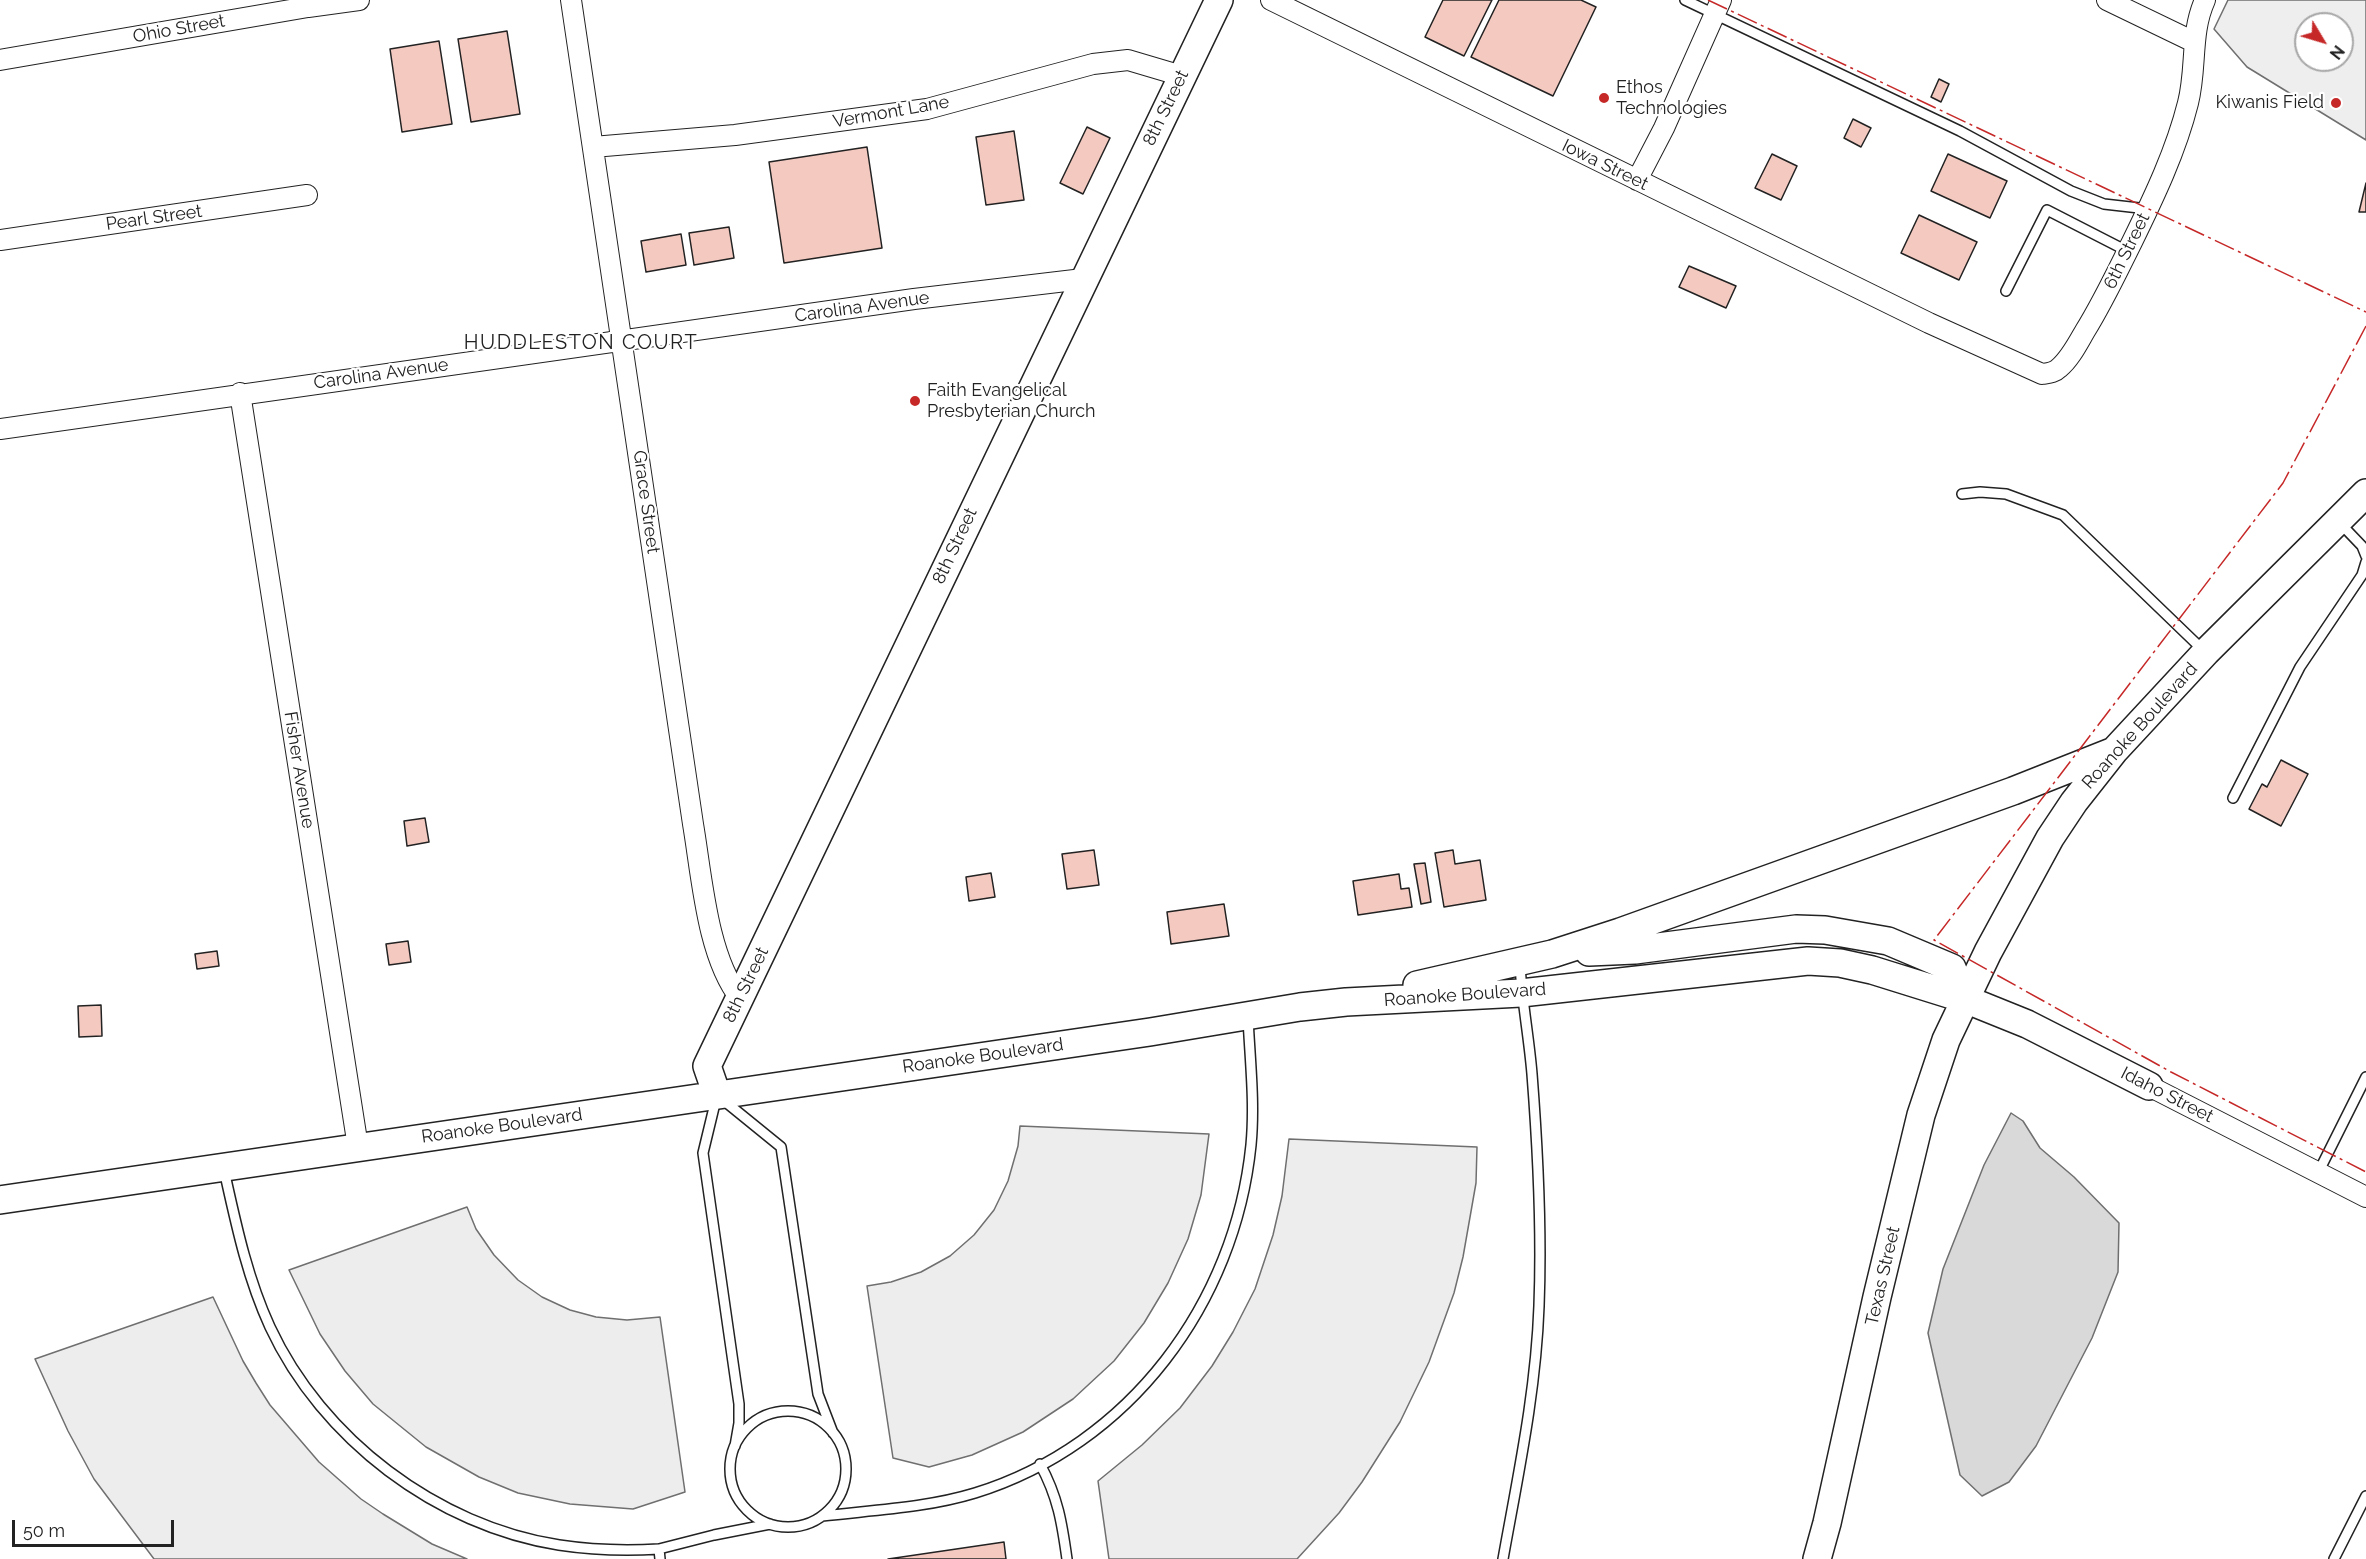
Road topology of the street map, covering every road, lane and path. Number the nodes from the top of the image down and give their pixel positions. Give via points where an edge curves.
1 (359, 0) edge
2 (571, 0) edge
3 (1219, 0) edge
4 (1271, 0) edge
5 (1685, 0) edge
6 (2106, 0) edge
7 (2205, 0) edge
8 (1718, 7) edge
9 (2194, 42) junction
10 (0, 60) edge
11 (1182, 76) junction
12 (593, 147) junction
13 (1637, 180) junction
14 (307, 195) dead end
15 (2148, 209) junction
16 (0, 240) edge
17 (2127, 251) junction
18 (1083, 279) junction
19 (2006, 291) dead end
20 (1940, 328) joint
21 (622, 340) junction
22 (240, 393) junction
23 (0, 429) edge
24 (2366, 493) edge
25 (1962, 494) dead end
26 (2337, 520) junction
27 (2366, 556) edge
28 (2366, 562) edge
29 (2206, 652) junction
30 (2115, 750) junction
31 (2233, 798) dead end
32 (1552, 954) junction
33 (1520, 962) junction
34 (1521, 993) junction
35 (740, 998) junction
36 (1965, 999) junction
37 (1346, 1002) junction
38 (1248, 1015) junction
39 (2366, 1077) edge
40 (2149, 1086) joint
41 (717, 1095) junction
42 (358, 1147) junction
43 (224, 1167) junction
44 (2319, 1173) junction
45 (2366, 1197) edge
46 (0, 1200) edge
47 (833, 1433) junction
48 (735, 1446) junction
49 (1040, 1464) junction
50 (2366, 1496) edge
51 (822, 1516) junction
52 (770, 1524) junction
53 (660, 1554) edge
54 (1067, 1559) edge
55 (1503, 1559) edge
56 (1817, 1559) edge
57 (2334, 1559) edge

1 - 10 street, Ohio Street
2 - 12 street, Grace Street
3 - 11 main road, 8th Street
4 - 13 street, Iowa Street
5 - 8 lane
6 - 9 street
7 - 9 street, 6th Street
8 - 13 street
8 - 15 lane via 2071,191 2104,204
9 - 15 street, 6th Street via 2189,100 2178,140
11 - 12 street, Vermont Lane via 1128,60 1093,64 927,109 735,135
11 - 18 main road, 8th Street
12 - 21 street, Grace Street
13 - 20 street, Iowa Street
14 - 16 street, Pearl Street
15 - 17 street, 6th Street
17 - 19 lane via 2047,210
17 - 20 street, 6th Street via 2101,306 2076,346 2059,369 2050,373 2042,374
18 - 21 street, Carolina Avenue
18 - 35 main road, 8th Street
21 - 22 street, Carolina Avenue
21 - 35 street, Grace Street via 715,951
22 - 23 street, Carolina Avenue
22 - 42 street, Fisher Avenue
24 - 26 main road, Roanoke Boulevard
25 - 29 lane via 2006,494 2063,515
26 - 27 lane via 2362,546
26 - 29 main road, Roanoke Boulevard
28 - 31 lane via 2362,575 2295,675
29 - 30 main road, Roanoke Boulevard
30 - 32 main road via 2013,791
30 - 36 main road, Roanoke Boulevard via 2050,838
32 - 33 main road
32 - 36 main road, Roanoke Boulevard via 1635,950 1796,929 1825,930 1888,941 1952,968
33 - 34 lane
33 - 37 main road
34 - 36 main road, Roanoke Boulevard via 1808,961 1872,970
34 - 37 main road, Roanoke Boulevard
34 - 55 lane via 1532,1073 1539,1307 1529,1409
35 - 41 main road, 8th Street via 707,1066
36 - 40 main road, Idaho Street via 2027,1024
36 - 56 main road, Texas Street via 1946,1040 1921,1115
37 - 38 main road, Roanoke Boulevard
38 - 41 main road, Roanoke Boulevard
38 - 49 lane via 1251,1145 1237,1218 1218,1272 1194,1321 1148,1381 1099,1427
39 - 44 lane
40 - 44 street, Idaho Street
41 - 42 main road, Roanoke Boulevard
41 - 47 lane via 781,1147 818,1394
41 - 48 lane via 703,1153 739,1404
42 - 43 main road, Roanoke Boulevard
43 - 46 main road, Roanoke Boulevard
43 - 53 lane via 249,1272 283,1353 319,1404 374,1460 440,1504 525,1537 558,1545
44 - 45 street, Idaho Street
47 - 48 lane via 800,1412 780,1412 761,1418
47 - 51 lane via 843,1450 846,1468 835,1503
48 - 52 lane via 730,1465 732,1485 753,1516
49 - 51 lane via 1001,1483 952,1499
49 - 54 lane via 1060,1510
50 - 57 lane
51 - 52 lane via 797,1526
52 - 53 lane via 730,1531

